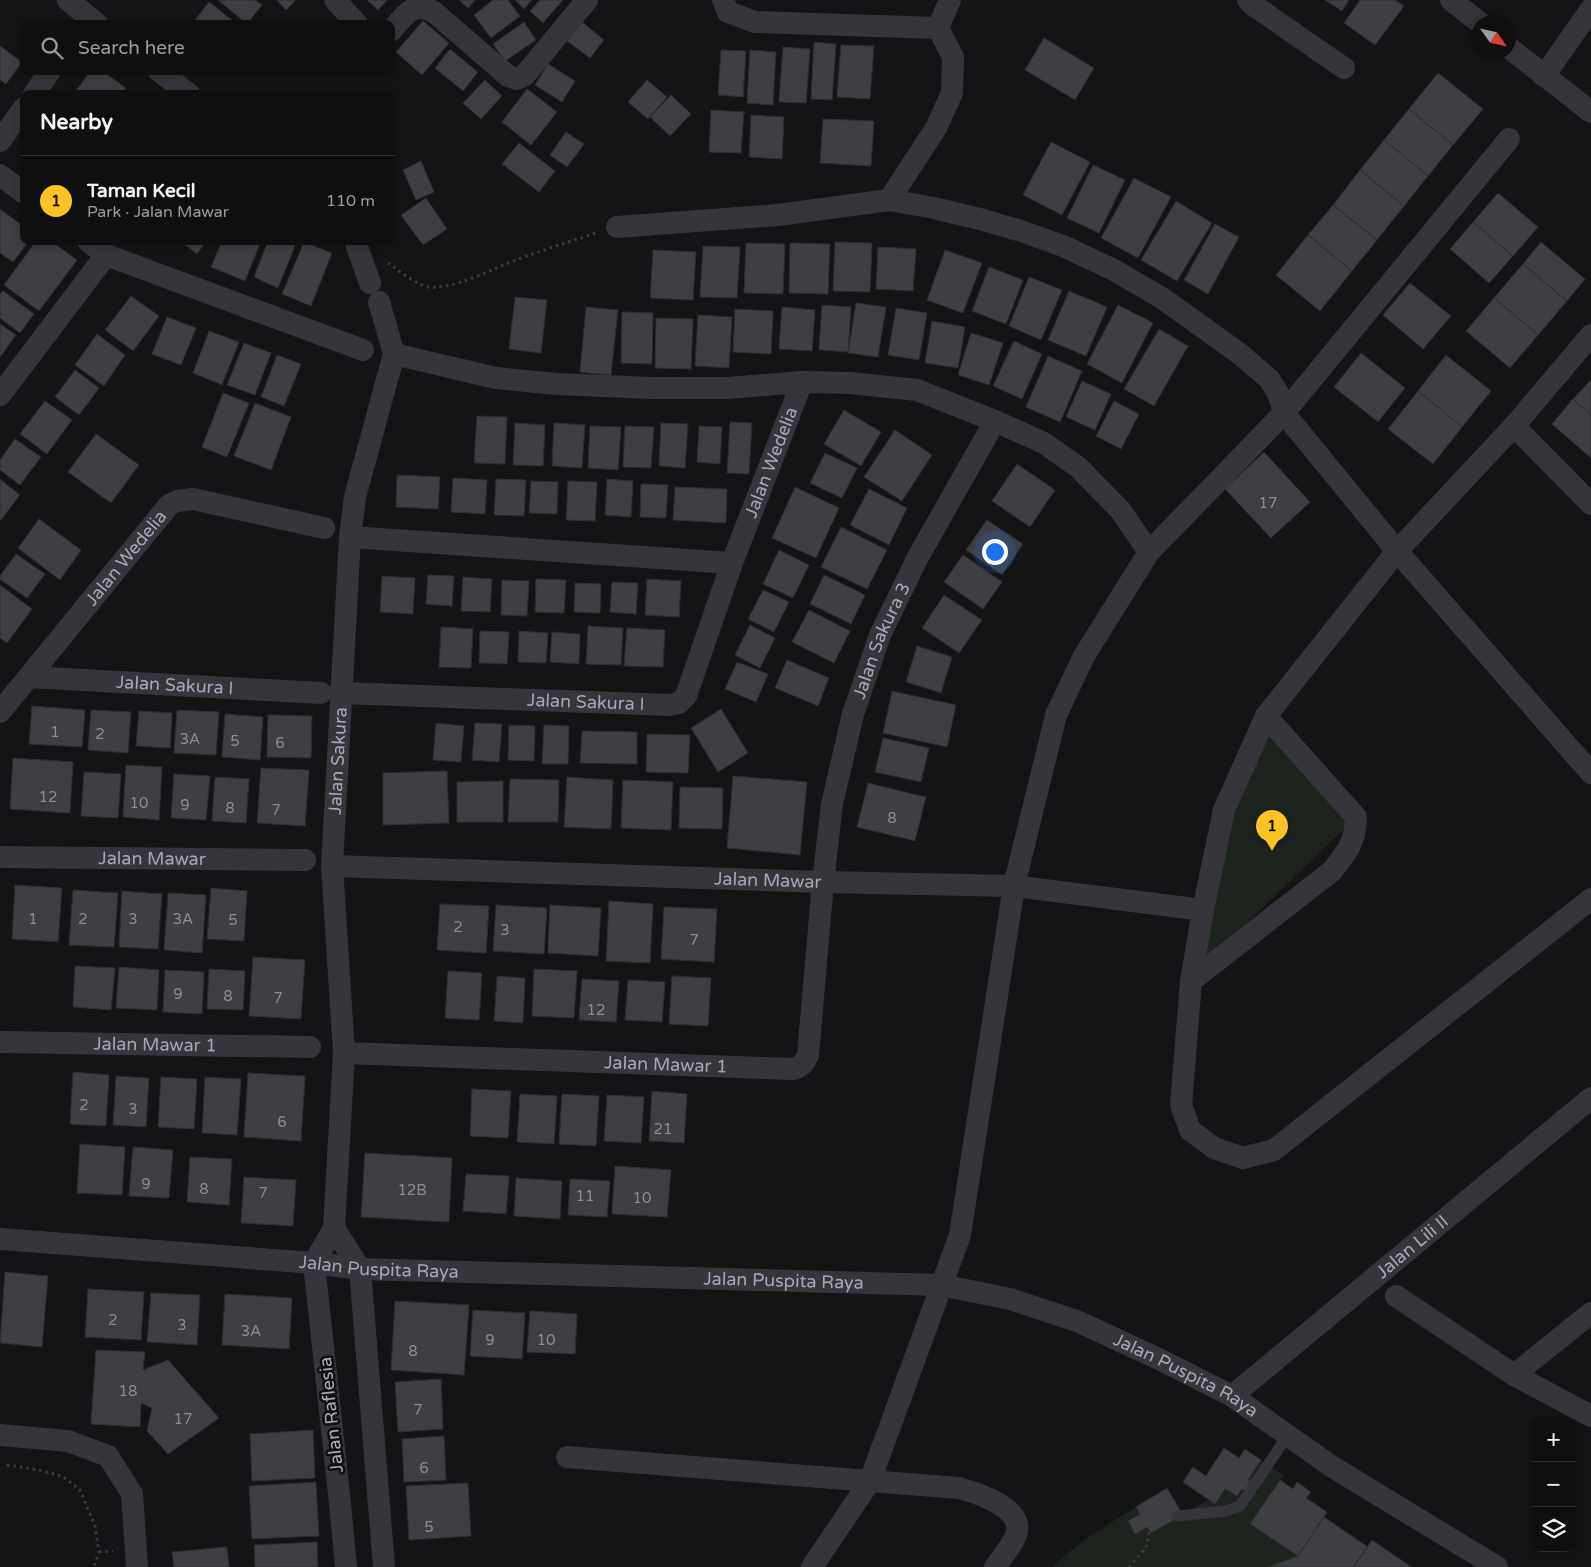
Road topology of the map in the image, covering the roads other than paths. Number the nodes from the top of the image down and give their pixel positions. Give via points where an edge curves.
1 (68, 0) edge
2 (335, 0) edge
3 (587, 0) edge
4 (723, 0) edge
5 (950, 0) edge
6 (1248, 0) edge
7 (1451, 0) edge
8 (1591, 9) edge
9 (1471, 16) edge
10 (88, 20) edge
11 (353, 20) edge
12 (395, 27) edge
13 (938, 28) junction
14 (1516, 53) edge
15 (1344, 68) dead end
16 (47, 75) edge
17 (164, 75) edge
18 (1544, 76) junction
19 (37, 90) edge
20 (184, 90) edge
21 (1591, 112) edge
22 (20, 114) edge
23 (1509, 139) dead end
24 (0, 141) edge
25 (0, 174) edge
26 (20, 190) edge
27 (889, 200) junction
28 (617, 226) road end
29 (93, 245) edge
30 (357, 245) edge
31 (106, 255) junction
32 (1591, 335) edge
33 (363, 350) dead end
34 (394, 354) junction
35 (802, 382) junction
36 (0, 395) edge
37 (1284, 413) junction
38 (995, 421) junction
39 (1514, 426) junction
40 (1591, 504) edge
41 (324, 528) dead end
42 (350, 537) junction
43 (1397, 550) junction
44 (1149, 552) junction
45 (732, 563) junction
46 (29, 677) junction
47 (331, 693) junction
48 (0, 712) edge
49 (1266, 716) junction
50 (1591, 773) edge
51 (0, 857) edge
52 (305, 860) dead end
53 (332, 866) junction
54 (823, 882) junction
55 (1014, 886) junction
56 (1591, 899) edge
57 (1202, 910) junction
58 (1191, 981) junction
59 (0, 1042) edge
60 (310, 1047) dead end
61 (344, 1053) junction
62 (1591, 1098) edge
63 (334, 1228) junction
64 (0, 1239) edge
65 (314, 1263) junction
66 (360, 1269) junction
67 (941, 1285) junction
68 (1396, 1296) dead end
69 (1591, 1313) edge
70 (1514, 1375) junction
71 (1232, 1396) junction
72 (1591, 1416) edge
73 (0, 1435) edge
74 (1288, 1435) junction
75 (567, 1457) dead end
76 (870, 1481) junction
77 (1177, 1516) road end
78 (137, 1567) edge
79 (346, 1567) edge
80 (384, 1567) edge
81 (812, 1567) edge
82 (995, 1567) edge
83 (1497, 1567) edge

1 - 10 street
2 - 11 street
3 - 12 street via 524,76 516,79 508,76 427,8 418,7 409,12
4 - 13 street via 728,12 754,22
5 - 13 street
6 - 15 street
7 - 9 street
8 - 18 street
13 - 27 street via 953,57 952,92 936,128
14 - 18 street
16 - 19 street
17 - 20 street
18 - 21 street
22 - 24 street
23 - 37 street
25 - 26 street
27 - 28 street via 778,215
27 - 37 street via 934,208 1021,232 1063,246 1114,270 1162,298 1240,354 1269,379
29 - 31 street
30 - 34 street
31 - 33 street
31 - 36 street
32 - 39 street
34 - 35 street via 496,378 557,384 728,388
34 - 42 street, Jalan Sakura via 355,497
35 - 38 street via 917,390
35 - 45 street, Jalan Wedelia
37 - 43 street
37 - 44 street
38 - 44 street via 1044,443 1078,467 1121,511
38 - 54 street, Jalan Sakura 3 via 918,557 880,635 852,714 832,804
39 - 40 street
39 - 43 street
41 - 46 street, Jalan Wedelia via 193,499 169,505
42 - 45 street
42 - 47 street, Jalan Sakura
43 - 49 street
43 - 50 street
44 - 55 street via 1084,656 1056,715
45 - 47 street, Jalan Sakura I via 686,696 679,703
46 - 47 street, Jalan Sakura I
46 - 48 street, Jalan Wedelia
47 - 53 street, Jalan Sakura
49 - 57 street via 1224,810
49 - 58 street via 1356,817 1356,832 1350,848 1332,871
51 - 52 street, Jalan Mawar
53 - 54 street, Jalan Mawar
53 - 61 street, Jalan Sakura
54 - 55 street, Jalan Mawar
54 - 61 street, Jalan Mawar 1 via 808,1055 799,1067
55 - 57 street, Jalan Mawar
55 - 67 street via 960,1235
56 - 58 street via 1274,1150 1242,1158 1214,1148 1190,1130 1181,1105
57 - 58 street
59 - 60 street, Jalan Mawar 1
61 - 63 street, Jalan Sakura
62 - 71 street, Jalan Lili II
63 - 65 street, Jalan Sakura
63 - 66 street
64 - 65 street, Jalan Puspita Raya
65 - 66 street, Jalan Puspita Raya
65 - 79 street, Jalan Raflesia
66 - 67 street, Jalan Puspita Raya
66 - 80 street
67 - 71 street, Jalan Puspita Raya via 1010,1299 1077,1321
67 - 76 street
68 - 70 street
69 - 70 street
70 - 72 street
71 - 74 street, Jalan Puspita Raya
73 - 78 street via 68,1440 108,1456 132,1494
74 - 77 lane via 1240,1506 1226,1511
74 - 83 street, Jalan Puspita Raya via 1331,1466
75 - 76 street
76 - 81 street
76 - 82 street via 959,1488 1005,1507 1016,1520 1017,1533

